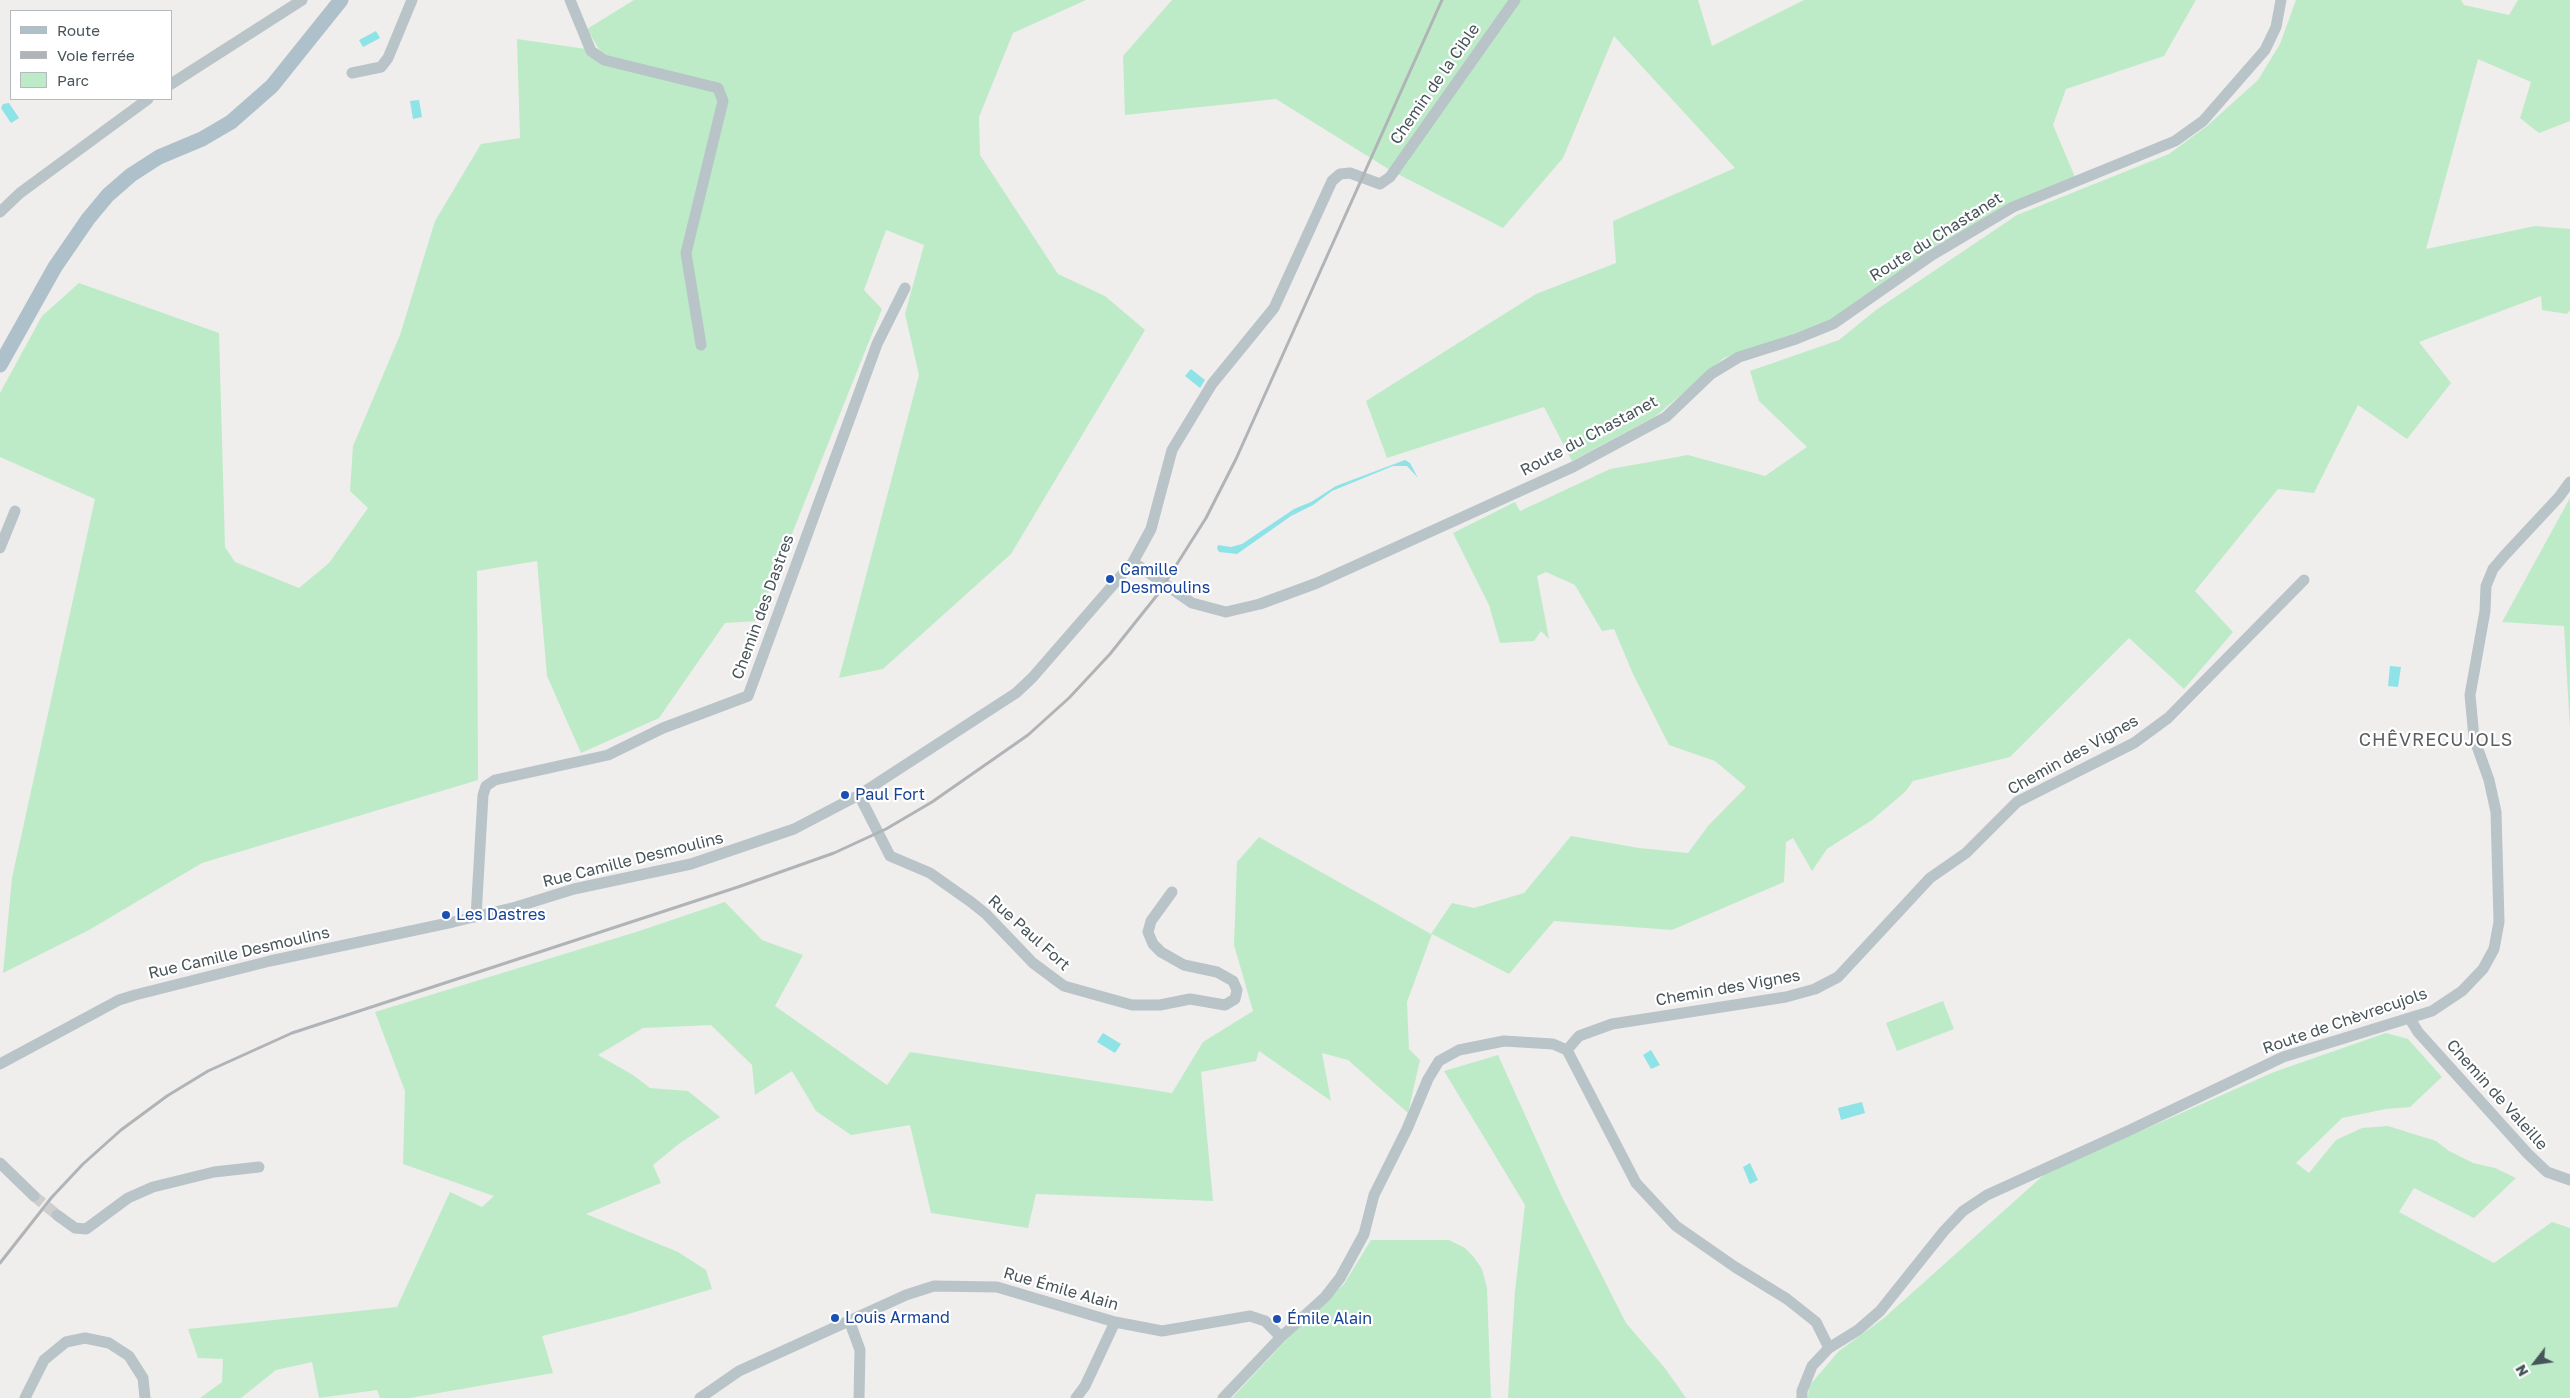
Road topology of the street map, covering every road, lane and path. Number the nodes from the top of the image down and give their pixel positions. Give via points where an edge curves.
1 (302, 0) edge
2 (341, 0) edge
3 (412, 0) edge
4 (570, 0) edge
5 (1515, 0) edge
6 (2281, 0) edge
7 (352, 72) dead end
8 (172, 83) edge
9 (147, 100) edge
10 (1380, 184) joint
11 (0, 212) edge
12 (905, 288) dead end
13 (701, 345) dead end
14 (0, 365) edge
15 (2570, 482) edge
16 (15, 511) dead end
17 (0, 548) edge
18 (1133, 562) junction
19 (2304, 580) dead end
20 (859, 795) junction
21 (1172, 892) dead end
22 (476, 917) junction
23 (2410, 1019) junction
24 (1567, 1050) junction
25 (0, 1064) edge
26 (0, 1163) edge
27 (259, 1167) dead end
28 (2570, 1180) edge
29 (34, 1196) tunnel mouth
30 (57, 1215) tunnel mouth
31 (849, 1320) junction
32 (1115, 1322) junction
33 (1281, 1337) junction
34 (1829, 1348) junction
35 (25, 1398) edge
36 (144, 1398) edge
37 (700, 1398) edge
38 (859, 1398) edge
39 (1076, 1398) edge
40 (1223, 1398) edge
41 (1802, 1398) edge

1 - 8 street
2 - 14 main road via 272,86 231,122 202,139 159,157 108,195 55,267
3 - 7 street via 388,58 381,67
4 - 13 street via 591,51 604,60 718,88 722,101 686,253
5 - 10 street, Chemin de la Cible via 1390,177
6 - 18 street, Route du Chastanet via 2276,27 2265,50 2203,121 2175,141 2013,207 1932,256 1833,324 1739,357 1725,365 1711,374 1666,417 1573,467 1317,583 1260,604 1226,612 1192,603
9 - 11 street via 20,193
10 - 18 street, Rue Camille Desmoulins via 1350,173 1340,174 1332,181 1274,308 1212,384 1176,442 1151,529
12 - 22 street, Chemin des Dastres via 878,344 748,696 662,728 608,754 495,780 486,786
15 - 23 street, Route de Chèvrecujols via 2499,562 2486,586 2485,611 2470,695 2474,738 2496,812 2498,922 2494,949 2462,992 2432,1011
16 - 17 street
18 - 20 street, Rue Camille Desmoulins via 1032,678 1016,692
19 - 24 street, Chemin des Vignes via 2168,718 2134,743 2017,802 1966,853 1930,878 1838,977 1815,989 1786,997 1612,1024 1579,1036
20 - 21 street, Rue Paul Fort via 890,856 930,873 971,902 1033,963 1064,986 1132,1005 1160,1005 1190,999 1225,1005 1235,999 1237,990 1233,981 1217,972 1184,965 1153,944 1148,932 1151,921
20 - 22 street, Rue Camille Desmoulins via 794,829 715,857 574,889
22 - 25 street, Rue Camille Desmoulins via 258,964 134,995
23 - 28 street, Chemin de Valeille via 2418,1032 2528,1154 2547,1172
23 - 34 street, Route de Chèvrecujols via 2283,1057 1987,1195 1963,1211 1944,1231 1880,1311
24 - 33 street via 1553,1044 1504,1041 1459,1050 1439,1061 1374,1195 1364,1234 1340,1278 1325,1297
24 - 34 street via 1636,1182 1676,1226 1787,1299 1816,1322
26 - 29 street
27 - 30 street via 214,1172 153,1187 128,1198 86,1230 76,1228
31 - 32 street, Rue Émile Alain via 934,1286 959,1285 997,1287
31 - 37 street, Rue Émile Alain via 739,1371
31 - 38 street via 860,1350
32 - 33 street, Rue Émile Alain via 1162,1331 1250,1316 1265,1322
32 - 39 street via 1085,1386
33 - 40 street
34 - 41 street, Route de Chèvrecujols via 1812,1366
35 - 36 street via 44,1360 66,1342 85,1338 109,1343 130,1356 143,1378

